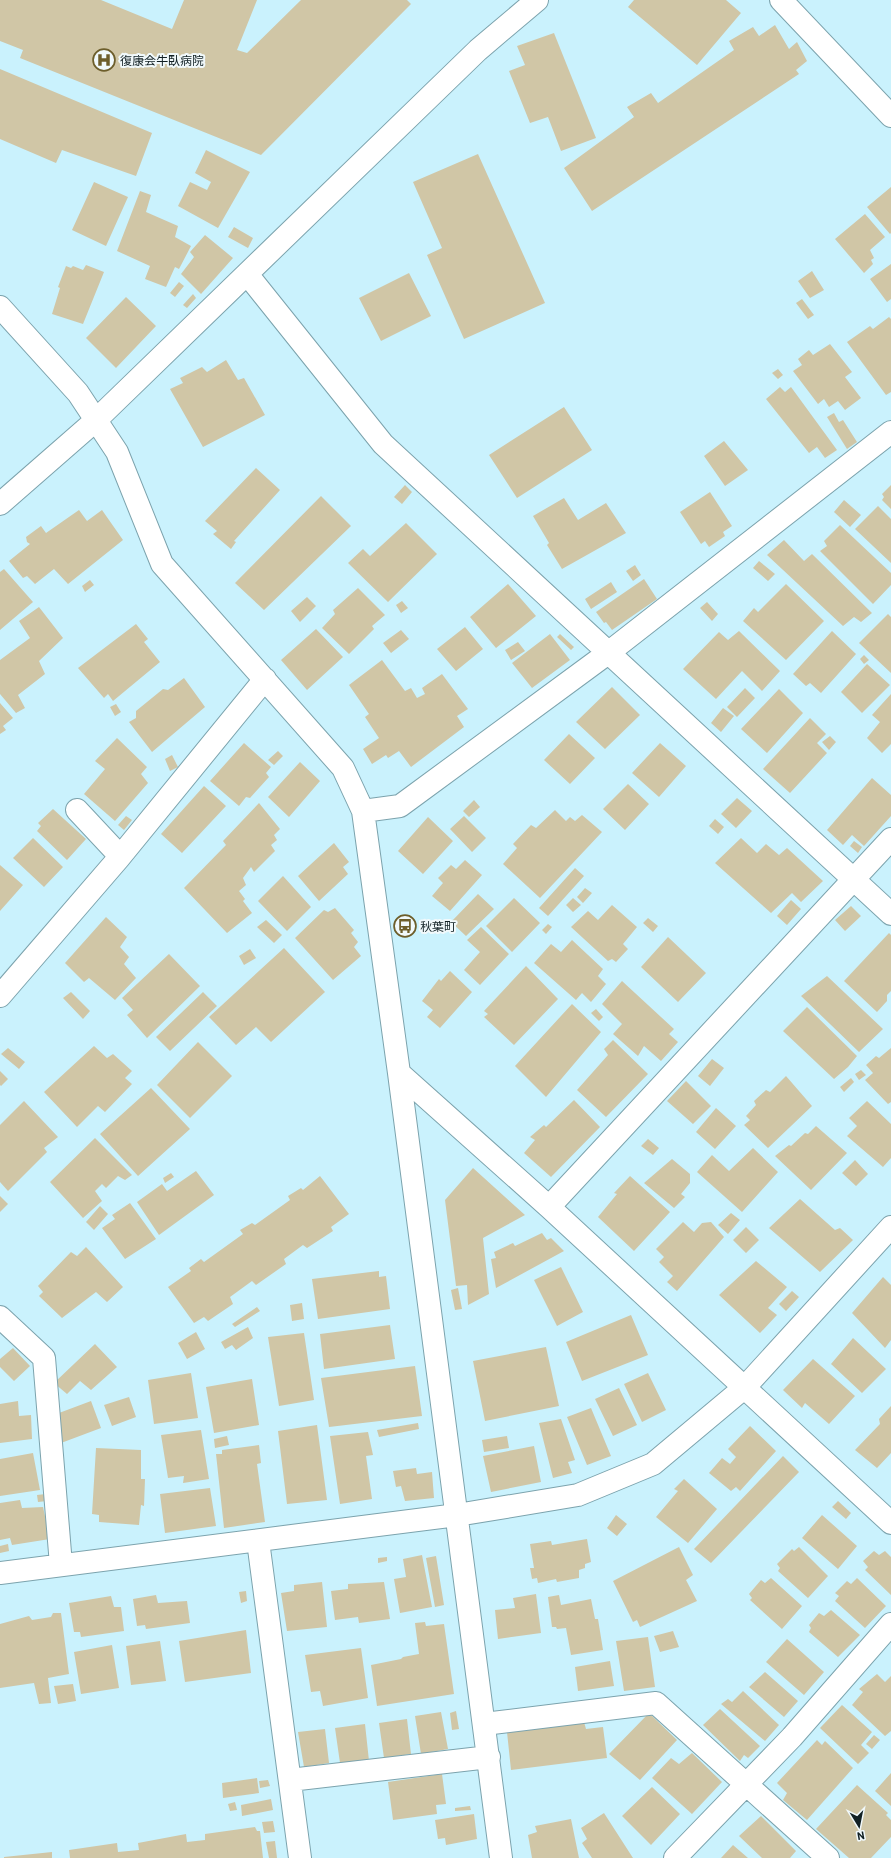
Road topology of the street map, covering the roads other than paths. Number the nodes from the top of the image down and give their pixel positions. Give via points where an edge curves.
1 (537, 0) edge
2 (781, 0) edge
3 (891, 116) edge
4 (247, 274) junction
5 (0, 307) edge
6 (95, 421) junction
7 (891, 432) edge
8 (0, 504) edge
9 (608, 653) junction
10 (265, 679) junction
11 (77, 810) dead end
12 (363, 811) junction
13 (891, 840) edge
14 (120, 856) junction
15 (854, 880) junction
16 (891, 914) edge
17 (0, 996) edge
18 (399, 1073) junction
19 (549, 1207) junction
20 (891, 1227) edge
21 (0, 1317) edge
22 (744, 1388) junction
23 (457, 1516) junction
24 (891, 1524) edge
25 (258, 1540) junction
26 (61, 1565) junction
27 (0, 1573) edge
28 (891, 1624) edge
29 (484, 1724) junction
30 (488, 1757) junction
31 (290, 1780) junction
32 (748, 1785) junction
33 (300, 1858) edge
34 (501, 1858) edge
35 (675, 1858) edge
36 (828, 1858) edge

1 - 4 street via 478,50
2 - 3 street
4 - 6 street
4 - 9 street via 383,444
5 - 6 street via 78,393
6 - 8 street
6 - 10 street via 117,452 162,564
7 - 9 street
9 - 12 street via 400,806
9 - 15 street
10 - 12 street via 343,768
10 - 14 street
11 - 14 street
12 - 18 street
13 - 15 street
14 - 17 street
15 - 16 street
15 - 19 street
18 - 19 street
18 - 23 street
19 - 22 street
20 - 22 street
21 - 26 street via 44,1358
22 - 23 street via 653,1464 578,1495
22 - 24 street
23 - 25 street
23 - 29 street
25 - 26 street
25 - 31 street
26 - 27 street
28 - 32 street
29 - 30 street
29 - 32 street via 656,1703
30 - 31 street
30 - 34 street
31 - 33 street
32 - 35 street
32 - 36 street

